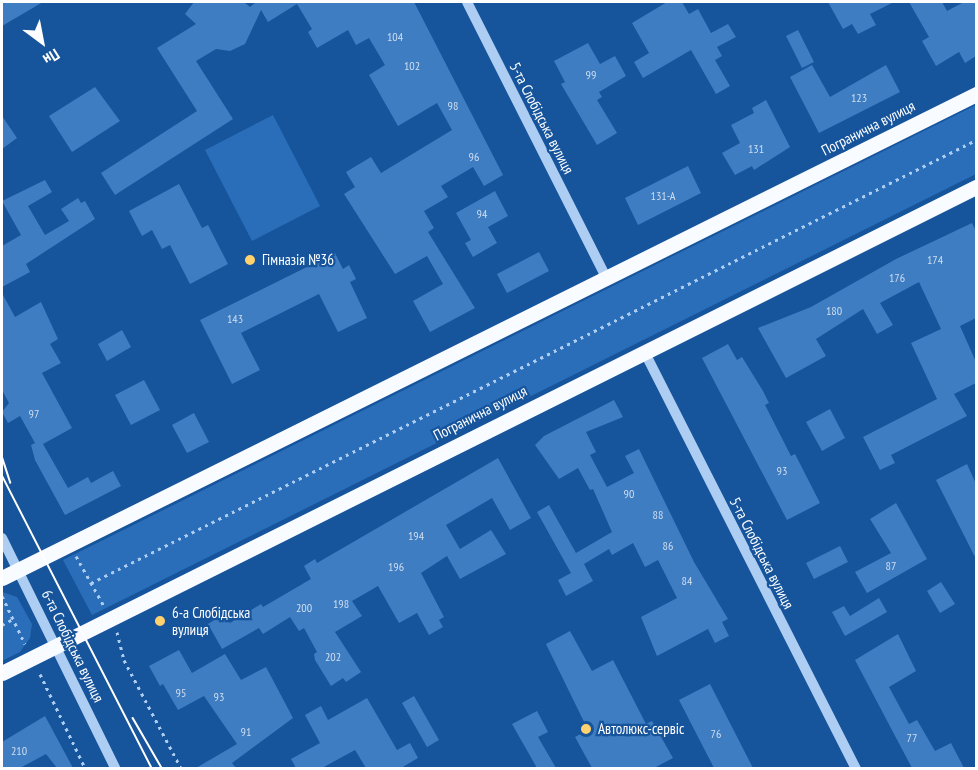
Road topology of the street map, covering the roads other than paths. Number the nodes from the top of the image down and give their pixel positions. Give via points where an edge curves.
1 (467, 2) edge
2 (976, 94) edge
3 (976, 187) edge
4 (607, 279) junction
5 (644, 351) junction
6 (2, 538) edge
7 (19, 570) junction
8 (2, 578) edge
9 (57, 645) junction
10 (2, 673) edge
11 (115, 768) edge
12 (856, 768) edge

1 - 4 street, 5-та Слобідська вулиця
2 - 4 main road, Погранична вулиця
3 - 5 main road, Погранична вулиця
4 - 7 main road, Погранична вулиця
5 - 9 main road, Погранична вулиця
5 - 12 street, 5-та Слобідська вулиця
6 - 7 street, 6-та Слобідська вулиця
7 - 8 main road, Погранична вулиця
7 - 9 street, 6-та Слобідська вулиця
9 - 10 main road, Погранична вулиця
9 - 11 street, 6-та Слобідська вулиця

